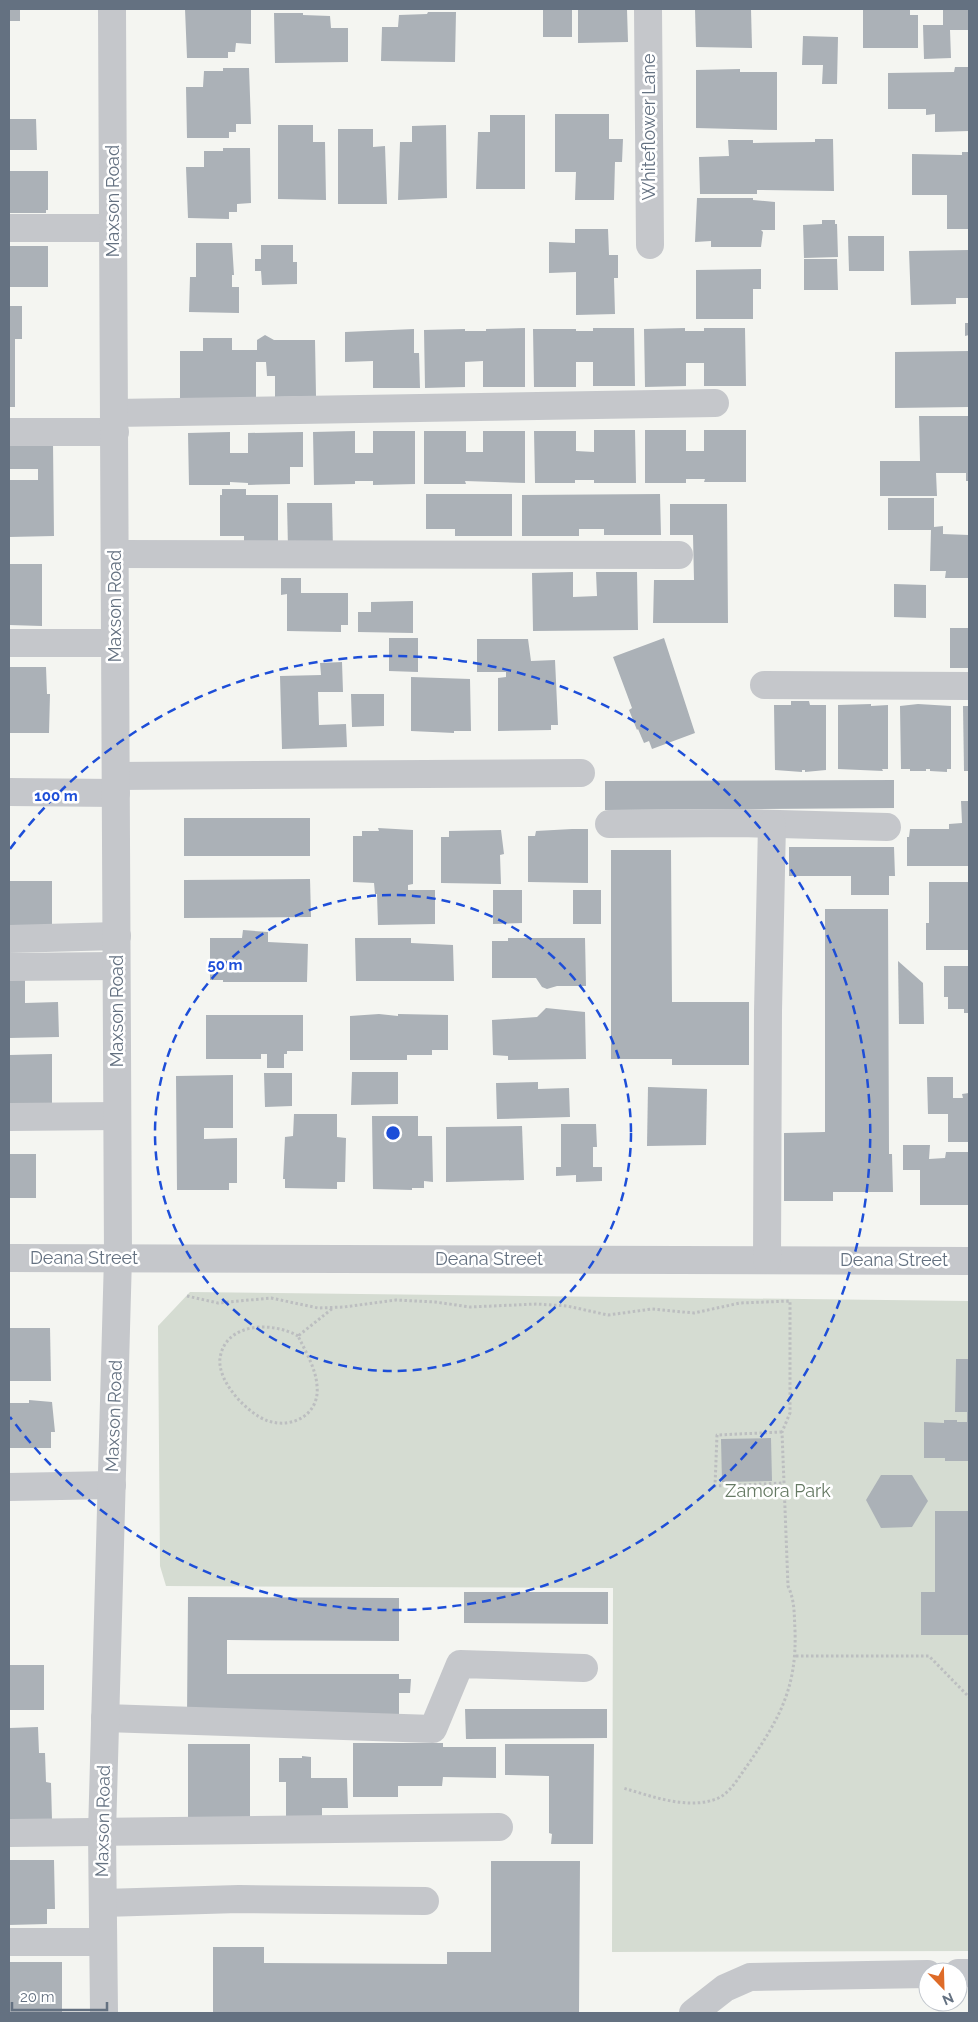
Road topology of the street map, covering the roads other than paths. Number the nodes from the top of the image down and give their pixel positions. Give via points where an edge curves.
1 (112, 9) edge
2 (648, 9) edge
3 (9, 228) edge
4 (113, 228) junction
5 (650, 245) dead end
6 (715, 403) dead end
7 (114, 423) junction
8 (9, 432) edge
9 (115, 554) junction
10 (678, 555) dead end
11 (9, 643) edge
12 (115, 644) junction
13 (764, 685) dead end
14 (969, 686) edge
15 (581, 772) dead end
16 (116, 784) junction
17 (9, 792) edge
18 (609, 824) dead end
19 (772, 824) junction
20 (887, 827) dead end
21 (117, 936) junction
22 (9, 939) edge
23 (116, 966) junction
24 (9, 967) edge
25 (117, 1116) junction
26 (9, 1117) edge
27 (9, 1258) edge
28 (118, 1258) junction
29 (767, 1260) junction
30 (969, 1261) edge
31 (112, 1485) junction
32 (9, 1487) edge
33 (584, 1668) dead end
34 (105, 1718) junction
35 (498, 1827) dead end
36 (9, 1833) edge
37 (102, 1833) junction
38 (425, 1900) dead end
39 (103, 1903) junction
40 (9, 1942) edge
41 (103, 1942) junction
42 (918, 1974) edge
43 (104, 2013) edge
44 (693, 2013) edge

1 - 4 street, Maxson Road
2 - 5 street, Whiteflower Lane
3 - 4 street
4 - 7 street, Maxson Road
6 - 7 street
7 - 8 street
7 - 9 street, Maxson Road
9 - 10 street
9 - 12 street, Maxson Road
11 - 12 street
12 - 16 street, Maxson Road
13 - 14 street
15 - 16 street
16 - 17 street
16 - 21 street, Maxson Road
18 - 19 street
19 - 20 street
19 - 29 street via 767,1041
21 - 22 street
21 - 23 street, Maxson Road
23 - 24 street
23 - 25 street, Maxson Road
25 - 26 street
25 - 28 street, Maxson Road
27 - 28 street, Deana Street
28 - 29 street, Deana Street
28 - 31 street, Maxson Road
29 - 30 street, Deana Street
31 - 32 street
31 - 34 street, Maxson Road
33 - 34 street via 460,1664 433,1729
34 - 37 street, Maxson Road
35 - 37 street
36 - 37 street
37 - 39 street, Maxson Road
38 - 39 street via 239,1899
39 - 41 street, Maxson Road
40 - 41 street
41 - 43 street, Maxson Road
42 - 44 street via 750,1977 725,1988

